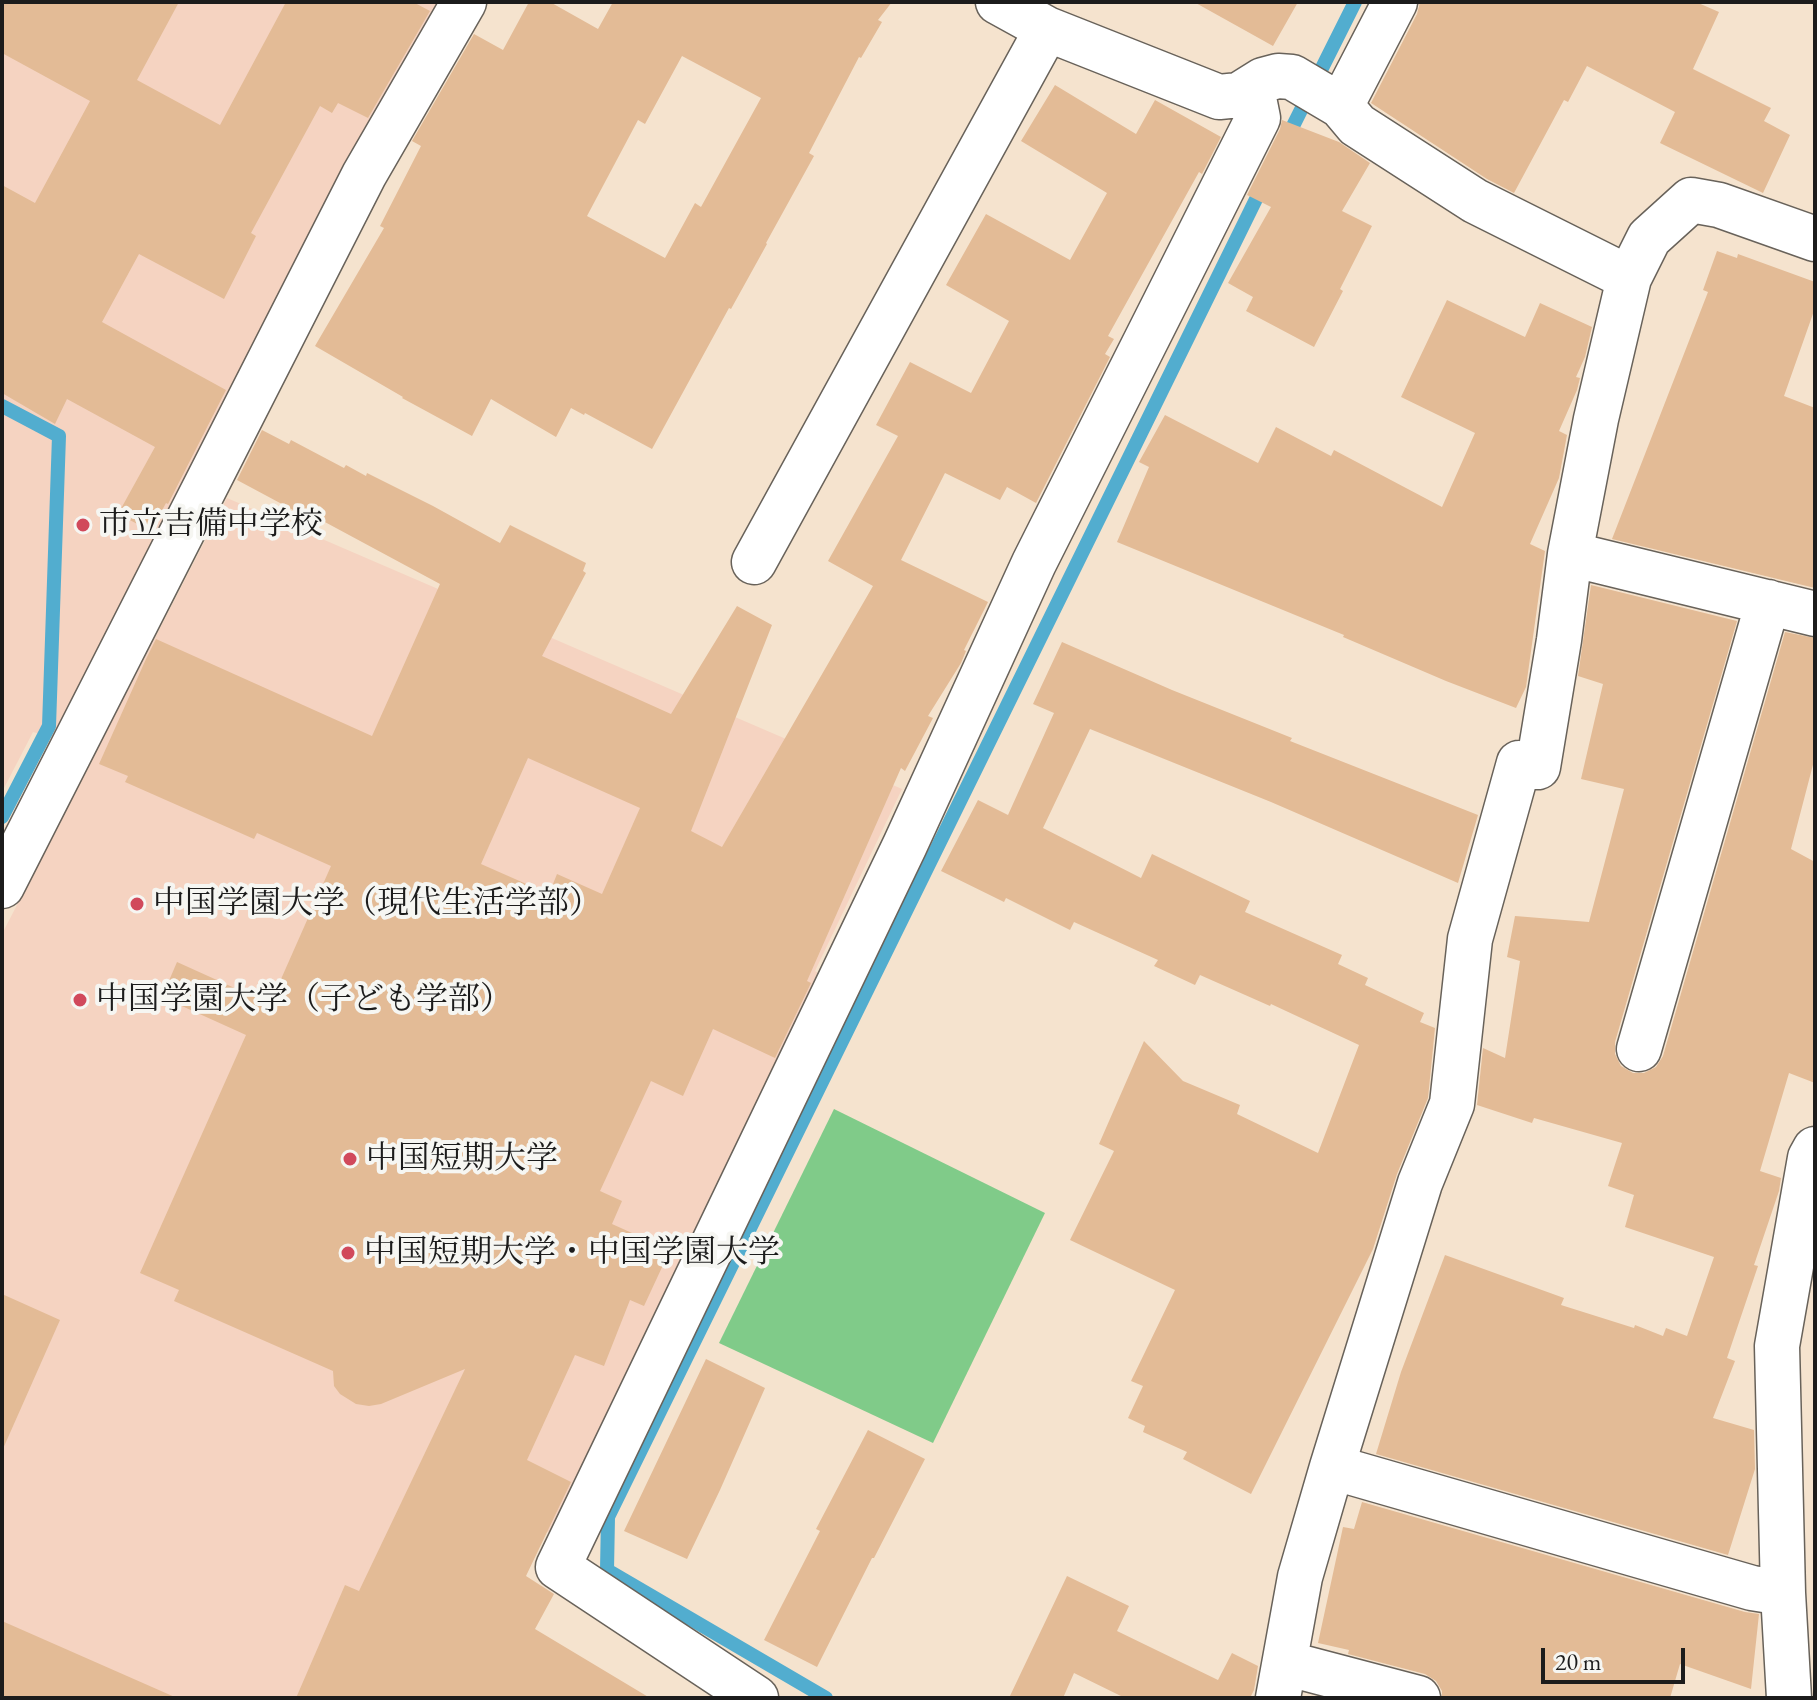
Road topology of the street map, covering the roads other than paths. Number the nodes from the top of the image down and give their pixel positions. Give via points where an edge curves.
1 (464, 2) edge
2 (998, 2) edge
3 (1395, 2) edge
4 (1047, 29) junction
5 (1303, 92) junction
6 (1815, 239) edge
7 (1629, 278) junction
8 (1570, 554) junction
9 (754, 562) dead end
10 (1768, 602) junction
11 (1815, 614) edge
12 (2, 886) edge
13 (1639, 1049) dead end
14 (1815, 1149) edge
15 (1332, 1467) junction
16 (1783, 1593) junction
17 (1282, 1680) edge
18 (756, 1698) edge
19 (1418, 1698) edge
20 (1789, 1698) edge

1 - 12 street via 364,175
2 - 4 street
3 - 5 street
4 - 5 street via 1219,97
4 - 9 street
5 - 7 street via 1475,201
5 - 18 street via 1258,118 1034,563 905,845 558,1567
6 - 7 street via 1691,200 1649,238
7 - 8 street
8 - 10 street
8 - 15 street via 1538,767 1519,763 1470,939 1452,1104 1420,1183
10 - 11 street
10 - 13 street
14 - 16 street via 1777,1346
15 - 16 street
15 - 17 street via 1300,1577
16 - 20 street
17 - 19 street

